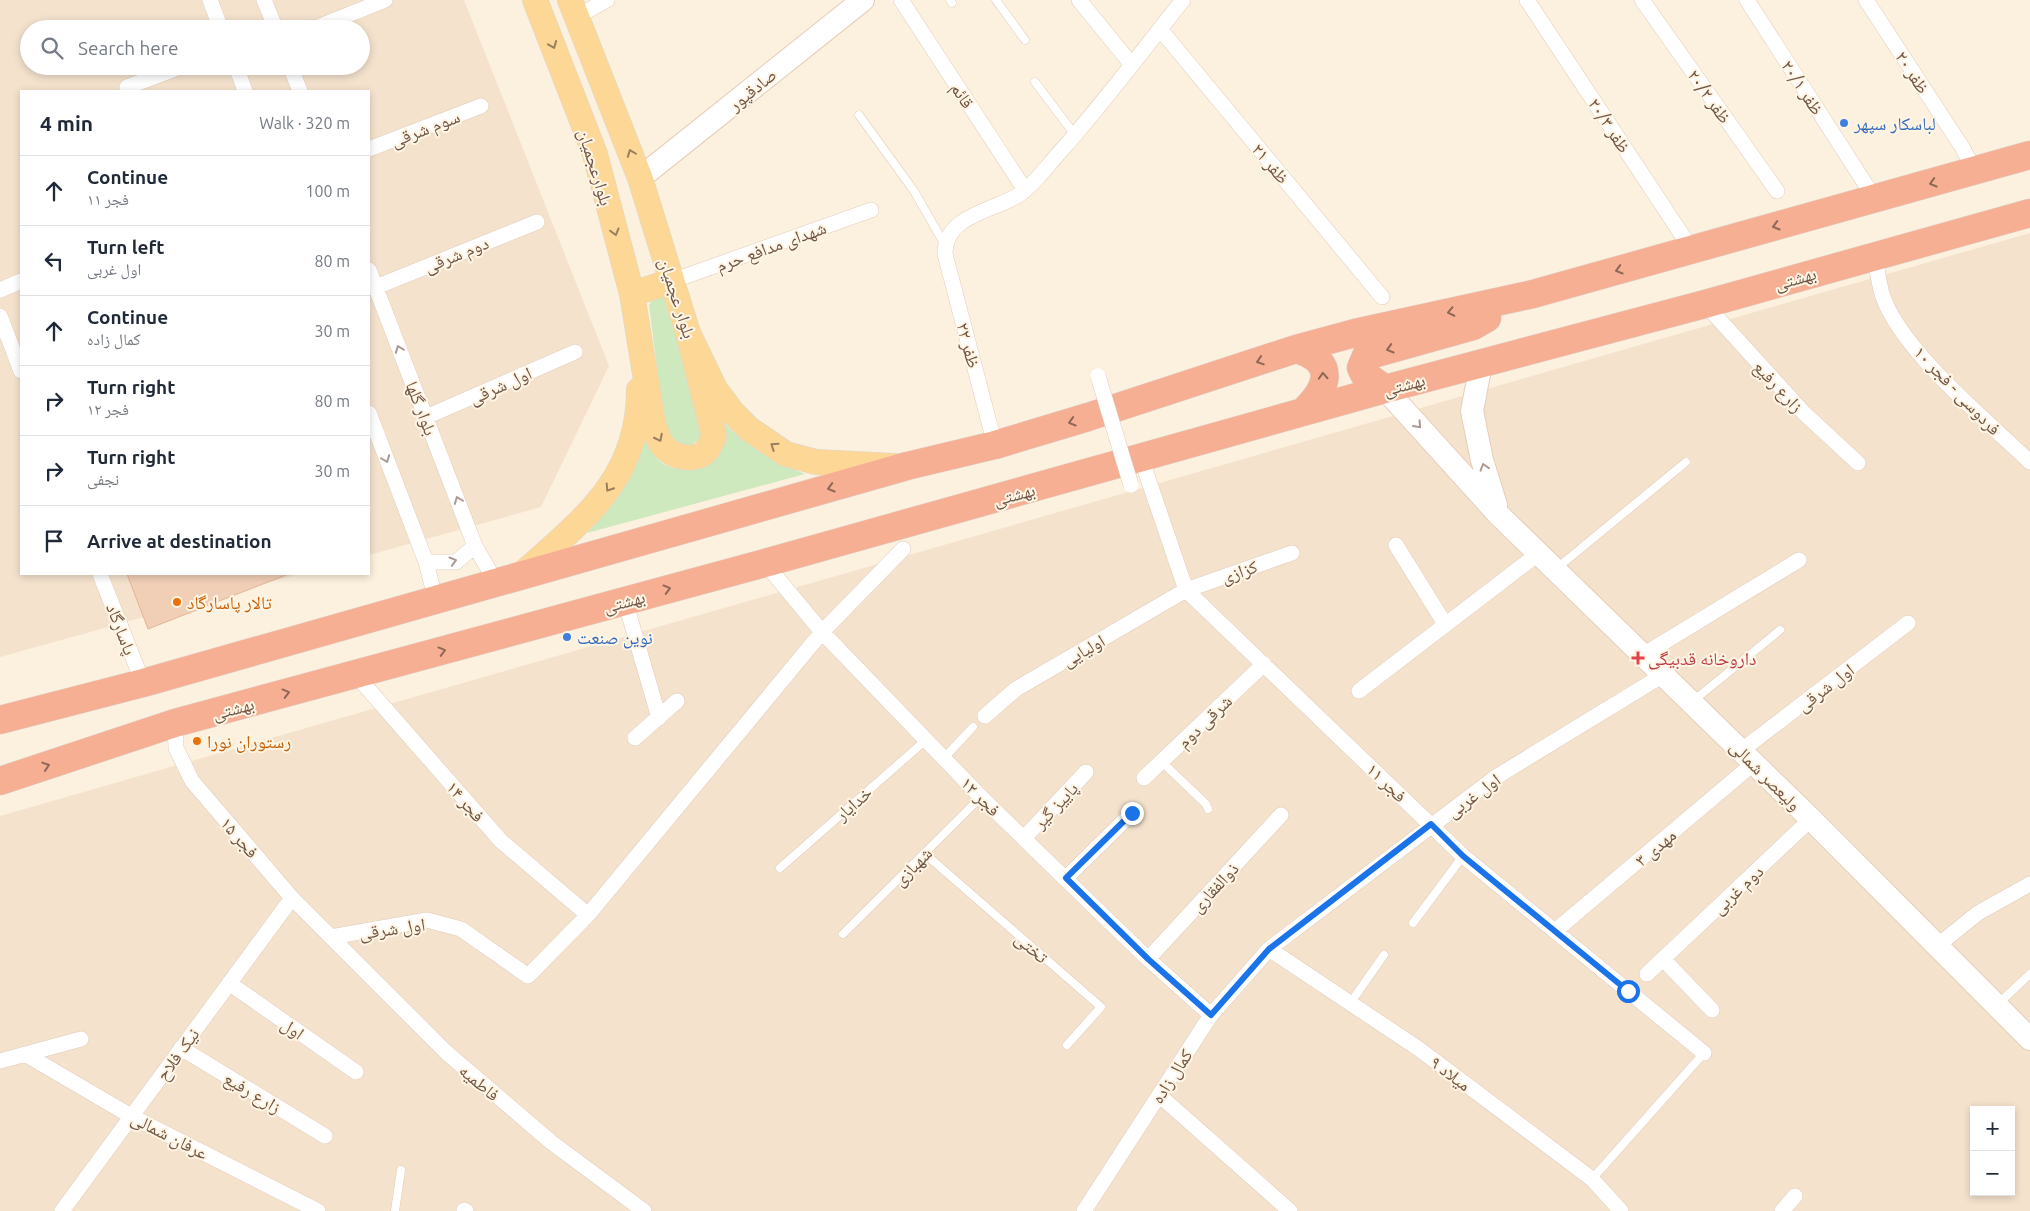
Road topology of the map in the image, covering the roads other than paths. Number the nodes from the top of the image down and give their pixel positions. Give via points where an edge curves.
1 (210, 0) edge
2 (264, 0) edge
3 (385, 0) edge
4 (535, 0) edge
5 (607, 0) edge
6 (863, 0) edge
7 (901, 0) edge
8 (996, 0) edge
9 (1079, 0) edge
10 (1183, 0) edge
11 (1527, 0) edge
12 (1642, 0) edge
13 (1747, 0) edge
14 (1866, 0) edge
15 (574, 8) edge
16 (218, 20) edge
17 (272, 20) edge
18 (335, 20) edge
19 (1160, 29) junction
20 (1025, 40) dead end
21 (1132, 64) junction
22 (159, 75) edge
23 (239, 75) edge
24 (294, 75) edge
25 (1035, 82) dead end
26 (127, 87) dead end
27 (245, 90) edge
28 (300, 90) edge
29 (481, 106) dead end
30 (859, 115) dead end
31 (1075, 135) junction
32 (370, 149) edge
33 (2030, 155) edge
34 (1975, 171) junction
35 (640, 178) junction
36 (1025, 190) junction
37 (1778, 191) dead end
38 (1875, 199) junction
39 (871, 210) dead end
40 (2030, 212) edge
41 (537, 222) dead end
42 (945, 245) junction
43 (1692, 250) junction
44 (1875, 256) junction
45 (370, 272) edge
46 (20, 281) edge
47 (672, 281) junction
48 (376, 287) junction
49 (0, 290) edge
50 (632, 294) junction
51 (1533, 294) junction
52 (1382, 297) dead end
53 (1705, 304) junction
54 (0, 316) edge
55 (688, 333) junction
56 (638, 340) junction
57 (1296, 350) junction
58 (575, 352) dead end
59 (1481, 364) junction
60 (20, 368) edge
61 (1098, 376) dead end
62 (1385, 389) junction
63 (1304, 412) junction
64 (426, 417) junction
65 (370, 423) edge
66 (995, 444) junction
67 (1141, 458) junction
68 (1686, 462) dead end
69 (2030, 462) edge
70 (1858, 463) dead end
71 (907, 466) junction
72 (1132, 485) dead end
73 (1498, 514) junction
74 (1396, 545) dead end
75 (476, 546) junction
76 (903, 549) dead end
77 (1292, 553) dead end
78 (1539, 553) junction
79 (1799, 560) dead end
80 (426, 562) junction
81 (765, 563) junction
82 (1556, 569) junction
83 (100, 575) edge
84 (508, 580) junction
85 (1186, 590) junction
86 (436, 600) junction
87 (625, 601) junction
88 (1908, 623) dead end
89 (1445, 624) junction
90 (1780, 630) dead end
91 (822, 632) junction
92 (1643, 655) junction
93 (1264, 664) junction
94 (355, 674) junction
95 (1664, 675) junction
96 (143, 683) junction
97 (1359, 691) dead end
98 (677, 701) dead end
99 (1692, 702) junction
100 (985, 716) dead end
101 (659, 718) junction
102 (0, 720) edge
103 (175, 723) junction
104 (973, 727) dead end
105 (635, 738) dead end
106 (927, 739) junction
107 (1748, 757) junction
108 (944, 758) junction
109 (1162, 762) junction
110 (1086, 772) dead end
111 (1144, 778) dead end
112 (0, 781) edge
113 (981, 798) junction
114 (1208, 808) dead end
115 (1132, 813) dead end
116 (1281, 815) dead end
117 (1811, 819) junction
118 (1431, 824) junction
119 (1024, 838) junction
120 (924, 853) junction
121 (1463, 856) junction
122 (780, 868) dead end
123 (1066, 878) junction
124 (2030, 884) edge
125 (292, 898) junction
126 (588, 915) junction
127 (1413, 923) dead end
128 (1555, 931) junction
129 (843, 934) dead end
130 (331, 937) junction
131 (1938, 946) junction
132 (1269, 949) junction
133 (1384, 955) dead end
134 (1663, 958) junction
135 (1148, 959) junction
136 (1647, 974) dead end
137 (2030, 974) edge
138 (229, 983) junction
139 (1351, 1002) junction
140 (1997, 1005) junction
141 (1712, 1010) dead end
142 (1211, 1015) junction
143 (81, 1039) dead end
144 (2030, 1039) edge
145 (1066, 1045) dead end
146 (181, 1048) junction
147 (1704, 1053) joint
148 (25, 1054) junction
149 (0, 1061) edge
150 (356, 1072) dead end
151 (1159, 1095) junction
152 (131, 1116) junction
153 (325, 1136) dead end
154 (401, 1170) dead end
155 (1592, 1179) junction
156 (1795, 1196) dead end
157 (65, 1210) edge
158 (318, 1211) edge
159 (395, 1211) edge
160 (644, 1211) edge
161 (1084, 1211) edge
162 (1290, 1211) edge
163 (1621, 1211) edge
164 (1782, 1211) edge

1 - 16 street
2 - 17 street
3 - 18 street
4 -> 50 main road, بلوارعجمیان via 594,154
5 - 15 street
6 - 35 main road, صادقپور
7 - 36 street, قائم
8 - 20 lane
9 - 21 street
10 - 19 street
11 - 43 street, ظفر ۲۰/۳
12 - 37 street, ظفر ۲۰/۲
13 - 38 street, ظفر ۲۰/۱
14 - 34 street, ظفر ۲۰
35 -> 15 main road, بلوار عجمیان
19 - 21 street
19 - 52 street, ظفر ۲۱
21 - 31 street
22 - 26 street
23 - 27 street
24 - 28 street
25 - 31 lane
29 - 32 street, سوم شرقی
30 - 42 lane via 914,191
31 - 36 street
33 - 34 highway
34 -> 38 highway
35 - 47 main road, بلوار عجمیان
36 - 42 street via 966,219 956,227
38 -> 43 highway
39 - 47 street, شهدای مدافع حرم
40 - 44 highway, بهشتی
41 - 48 street, دوم شرقی
42 - 66 street, ظفر ۲۲
43 -> 51 highway
44 - 53 highway, بهشتی
44 - 69 street, فردوسی - فجر ۱۰ via 1883,297 1897,324 1932,367
45 - 48 street, بلوار گلها
46 - 49 street
47 - 50 main road
47 - 55 main road, بلوار عجمیان
64 -> 48 street, بلوار گلها
50 - 56 main road, بلوارعجمیان
51 -> 57 highway via 1356,333
51 -> 62 highway via 1473,326 1366,356 1360,368
53 - 59 highway, بهشتی
53 - 70 street, زارع رفیع via 1804,413
54 - 60 street
56 -> 55 main road via 659,440 670,452 688,458 699,456 708,449 714,436
71 -> 55 main road, بلوار عجمیان via 816,462 786,454 732,413 708,377
56 -> 84 main road via 639,405 632,440 610,489 590,513
63 -> 57 highway via 1317,398 1325,373 1320,360
57 -> 66 highway
58 - 64 street, اول شرقی
59 - 62 highway, بهشتی
73 -> 59 main road via 1472,411
61 - 72 street, bridge
62 - 63 highway, بهشتی
62 -> 73 main road, ولیعصر شمالی
63 - 67 highway, بهشتی
75 -> 64 street, بلوار گلها
65 -> 80 street
66 - 71 highway
67 - 81 highway, بهشتی
67 - 85 street, فجر ۱۱
68 - 82 lane
71 -> 84 highway
73 - 78 main road, ولیعصر شمالی
74 - 89 street
80 -> 75 street via 456,562
75 - 84 street, بلوار گلها
76 - 91 street
77 - 85 street, کزازی
78 - 82 main road, ولیعصر شمالی
78 - 89 street
79 - 92 street
80 - 86 street
87 -> 81 highway, بهشتی
81 - 91 street, فجر ۱۲
82 - 92 main road, ولیعصر شمالی
83 - 96 street, پاسارگاد
84 - 86 highway
85 - 93 street, فجر ۱۱
85 - 100 street, اولیایی via 1016,689
86 - 96 highway
94 -> 87 highway, بهشتی
87 - 101 street
88 - 107 street, اول شرقی
89 - 97 street
90 - 99 lane
91 - 106 street, فجر ۱۲
91 - 126 street
92 - 95 main road, ولیعصر شمالی
93 - 109 street, شرقی دوم
93 - 118 street, فجر ۱۱
103 -> 94 highway, بهشتی
94 - 126 street, فجر ۱۴ via 501,841
95 - 99 main road, ولیعصر شمالی
95 - 118 street, اول غربی via 1496,777
96 - 102 highway
98 - 101 street
99 - 107 main road, ولیعصر شمالی
101 - 105 street
112 -> 103 highway, بهشتی
103 - 125 street, فجر ۱۵ via 176,748 192,781
104 - 108 lane
106 - 108 street, فجر ۱۲
106 - 122 lane, خدایار
107 - 117 main road, ولیعصر شمالی
107 - 128 street, مهدی ۳
108 - 113 street, فجر ۱۲
109 - 111 street, شرقی دوم
109 - 114 lane
110 - 119 street, پاییز گیر
113 - 119 street, فجر ۱۲
113 - 120 lane, شهبازی
115 - 123 street
116 - 135 street, ذوالفقاری
117 - 131 main road, ولیعصر شمالی
117 - 134 street, دوم غربی
118 - 121 street, فجر ۱۱
118 - 132 street, اول غربی
119 - 123 street, فجر ۱۲
120 - 129 lane, شهبازی
120 - 145 lane, تختی via 1101,1007
121 - 127 lane
121 - 128 street, فجر ۱۱
123 - 135 street, فجر ۱۲
124 - 131 street via 1978,913
125 - 130 street, فجر ۱۵
125 - 138 street, نیک فلاح
126 - 130 street, اول شرقی via 528,976 461,929 427,920
128 - 147 street, فجر ۱۱
130 - 160 street, فاطمیه via 447,1053 551,1142
131 - 140 main road, ولیعصر شمالی
132 - 139 street, میلاد ۹
132 - 142 street, کمال زاده
133 - 139 lane
134 - 136 street, دوم غربی
134 - 141 street
135 - 142 street, فجر ۱۲
137 - 140 lane
138 - 146 street, نیک فلاح
138 - 150 street, اول
139 - 155 street, میلاد ۹
140 - 144 main road, ولیعصر شمالی
142 - 151 street, کمال زاده
143 - 148 street
146 - 152 street, نیک فلاح
146 - 153 street, زارع رفیع
147 - 155 lane
148 - 149 street
148 - 152 street, عرفان شمالی
151 - 161 street, کمال زاده
151 - 162 street
152 - 157 street, نیک فلاح
152 - 158 street, عرفان شمالی
154 - 159 lane
155 - 163 street, میلاد ۹
156 - 164 street

